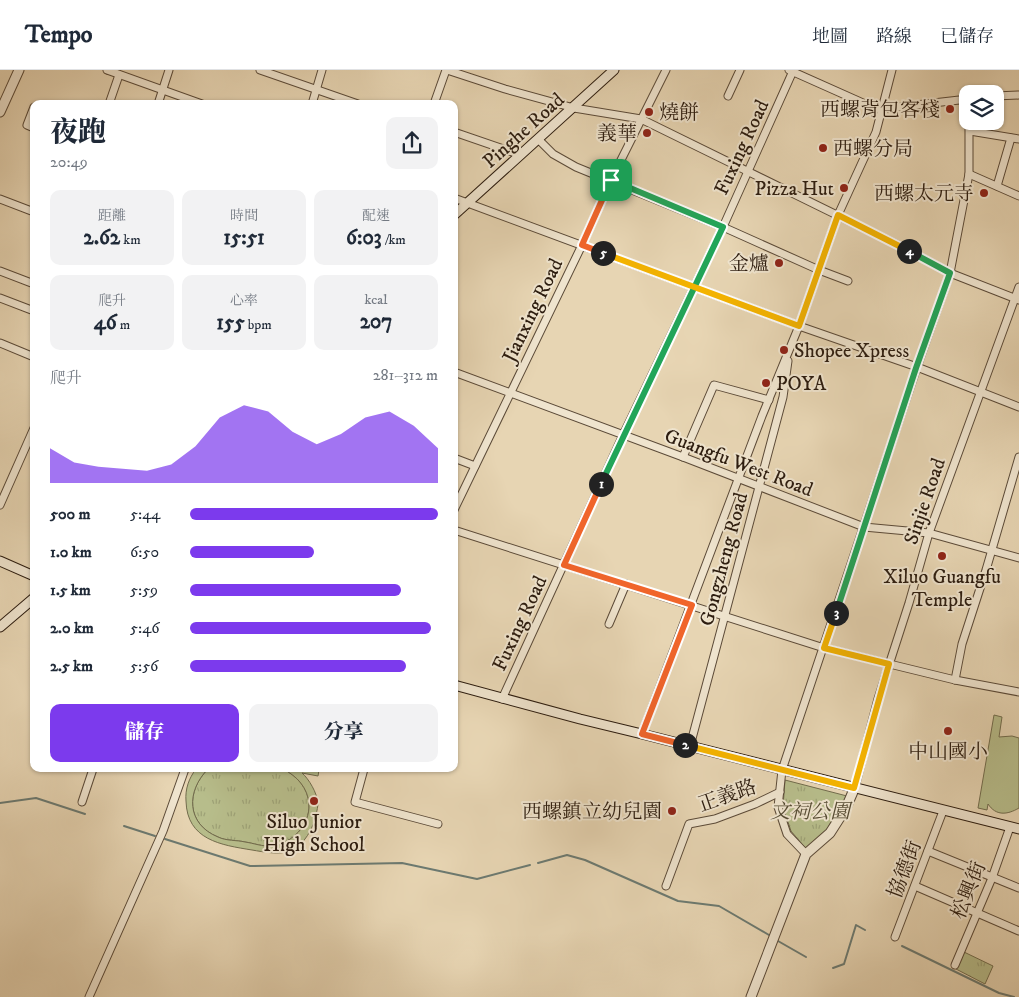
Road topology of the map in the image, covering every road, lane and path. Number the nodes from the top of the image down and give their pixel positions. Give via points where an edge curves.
1 (20, 70) edge
2 (107, 70) edge
3 (169, 70) edge
4 (260, 70) edge
5 (322, 70) edge
6 (447, 70) edge
7 (614, 70) edge
8 (666, 70) edge
9 (740, 70) edge
10 (892, 70) edge
11 (791, 71) edge
12 (119, 75) junction
13 (163, 90) junction
14 (316, 90) junction
15 (1019, 95) edge
16 (728, 96) dead end
17 (1004, 96) edge
18 (110, 100) edge
19 (159, 100) edge
20 (191, 100) edge
21 (313, 100) edge
22 (346, 100) edge
23 (436, 100) edge
24 (959, 100) edge
25 (574, 108) junction
26 (881, 109) junction
27 (0, 112) edge
28 (640, 119) junction
29 (970, 131) joint
30 (458, 133) edge
31 (1015, 139) edge
32 (539, 140) junction
33 (521, 155) junction
34 (746, 172) junction
35 (969, 174) junction
36 (611, 180) junction
37 (997, 186) junction
38 (1019, 196) edge
39 (0, 199) edge
40 (458, 200) edge
41 (467, 203) junction
42 (30, 210) edge
43 (458, 212) edge
44 (838, 215) junction
45 (723, 227) junction
46 (582, 245) junction
47 (819, 270) junction
48 (0, 271) edge
49 (950, 273) junction
50 (848, 281) dead end
51 (30, 282) edge
52 (694, 287) junction
53 (1019, 287) edge
54 (0, 298) edge
55 (1017, 299) edge
56 (30, 309) edge
57 (799, 326) junction
58 (0, 343) edge
59 (789, 351) junction
60 (30, 355) edge
61 (916, 368) junction
62 (458, 373) edge
63 (980, 391) junction
64 (510, 392) junction
65 (769, 400) junction
66 (1019, 407) edge
67 (624, 435) junction
68 (30, 437) edge
69 (683, 457) junction
70 (1019, 457) edge
71 (458, 460) edge
72 (475, 466) junction
73 (739, 479) junction
74 (758, 486) junction
75 (458, 502) edge
76 (0, 505) edge
77 (864, 527) junction
78 (458, 531) edge
79 (928, 533) junction
80 (992, 551) junction
81 (1019, 558) edge
82 (0, 561) edge
83 (564, 565) junction
84 (30, 574) edge
85 (626, 584) junction
86 (30, 601) edge
87 (692, 605) junction
88 (724, 617) junction
89 (609, 624) dead end
90 (0, 627) edge
91 (824, 648) junction
92 (889, 664) junction
93 (954, 680) junction
94 (458, 686) edge
95 (1019, 692) edge
96 (502, 699) junction
97 (642, 734) junction
98 (690, 746) junction
99 (782, 770) junction
100 (92, 772) edge
101 (184, 772) edge
102 (363, 772) edge
103 (854, 788) junction
104 (780, 792) junction
105 (82, 802) dead end
106 (943, 811) junction
107 (438, 824) dead end
108 (1015, 828) edge
109 (928, 851) junction
110 (806, 854) junction
111 (992, 878) junction
112 (666, 886) dead end
113 (915, 886) junction
114 (1019, 888) edge
115 (977, 914) junction
116 (1019, 931) edge
117 (895, 937) dead end
118 (955, 965) dead end
119 (89, 997) edge
120 (751, 997) edge

1 - 27 main road
2 - 12 street
3 - 13 street
4 - 14 street
5 - 14 street
6 - 23 street
6 - 25 street
7 - 25 main road, Pinghe Road
8 - 28 street, Jianxing Road
9 - 16 street
10 - 26 street
11 - 26 street
11 - 34 street, Fuxing Road
12 - 13 street
12 - 18 street
13 - 19 street
13 - 20 street
14 - 21 street
14 - 22 street
15 - 17 street
24 - 26 street
25 - 28 street
25 - 32 main road, Pinghe Road
26 - 44 street via 876,132
28 - 34 street
28 - 36 street, Jianxing Road
29 - 31 street
29 - 35 street
30 - 33 street
31 - 37 street
32 - 33 main road, Pinghe Road
32 - 36 street via 553,154 576,167
33 - 41 main road, Pinghe Road
34 - 44 street
34 - 45 street, Fuxing Road
35 - 37 street
35 - 49 street
36 - 45 street
36 - 46 street, Jianxing Road
37 - 38 street
39 - 42 street
40 - 41 street
41 - 43 main road, Pinghe Road
41 - 46 street
44 - 47 street
44 - 49 street
45 - 47 street
45 - 52 street, Fuxing Road
46 - 52 street
46 - 64 street, Jianxing Road
47 - 50 street
47 - 57 street
48 - 51 street
49 - 55 street
49 - 61 street
52 - 57 street
52 - 67 street, Fuxing Road
53 - 55 street, Sinjie Road
54 - 56 street
55 - 63 street, Sinjie Road
57 - 59 street
57 - 61 street
58 - 60 street
59 - 65 street
59 - 74 street, Gongzheng Road via 783,397
61 - 63 street
61 - 77 street
62 - 64 street, Guangfu West Road
63 - 66 street
63 - 79 street, Sinjie Road
64 - 67 street, Guangfu West Road
64 - 72 street, Jianxing Road
65 - 69 street via 714,385
65 - 73 street
67 - 69 street, Guangfu West Road
67 - 83 street, Fuxing Road
68 - 76 street
69 - 73 street, Guangfu West Road
70 - 80 street
71 - 72 street
72 - 75 street, Jianxing Road
73 - 74 street, Guangfu West Road
73 - 87 street
74 - 77 street, Guangfu West Road
74 - 88 street, Gongzheng Road
77 - 79 street, Guangfu West Road
77 - 91 street
78 - 83 street
79 - 80 street, Guangfu West Road
79 - 92 street, Sinjie Road
80 - 81 street, Guangfu West Road
80 - 93 street
82 - 84 main road
83 - 85 street
83 - 96 street, Fuxing Road
85 - 87 street
85 - 89 street
86 - 90 main road
87 - 88 street
87 - 97 street
88 - 91 street
88 - 98 street, Gongzheng Road
91 - 92 street
91 - 99 street
92 - 93 street
92 - 103 street, Sinjie Road
93 - 95 street
94 - 96 main road
96 - 97 main road
97 - 98 main road
98 - 99 main road
99 - 103 main road
99 - 104 street
100 - 105 street
101 - 119 street via 157,844
102 - 107 street via 355,802
103 - 106 main road
103 - 110 main road via 830,833
104 - 110 street via 778,807 787,834
104 - 112 street, 正義路 via 715,819 688,824
106 - 108 main road
106 - 109 street, 協德街
108 - 111 street, 松興街
109 - 111 street
109 - 113 street, 協德街
110 - 120 main road
111 - 114 street
111 - 115 street, 松興街
113 - 115 street
113 - 117 street, 協德街
115 - 116 street
115 - 118 street, 松興街

